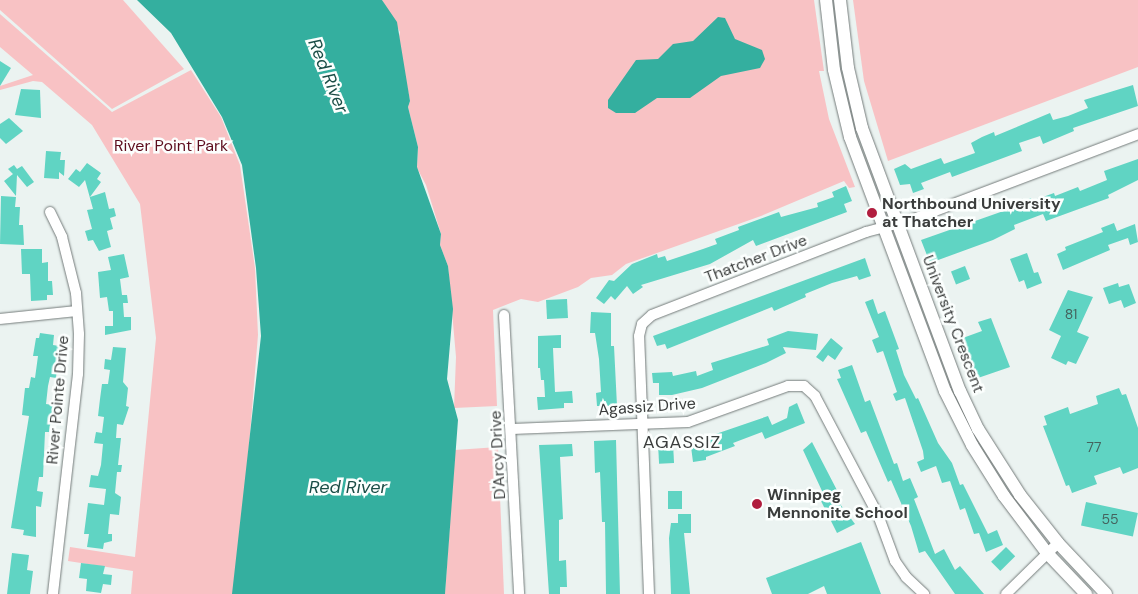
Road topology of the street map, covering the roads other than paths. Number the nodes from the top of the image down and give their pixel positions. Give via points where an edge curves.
1 (826, 0) edge
2 (840, 0) edge
3 (1138, 134) edge
4 (50, 212) dead end
5 (896, 224) junction
6 (882, 228) junction
7 (77, 311) junction
8 (504, 315) dead end
9 (0, 319) edge
10 (643, 424) junction
11 (512, 429) junction
12 (1058, 543) junction
13 (1047, 553) junction
14 (52, 594) edge
15 (519, 594) edge
16 (649, 594) edge
17 (924, 594) edge
18 (1006, 594) edge
19 (1086, 594) edge
20 (1106, 594) edge

1 - 6 main road, University Crescent via 839,95
2 - 5 main road, University Crescent via 855,102
3 - 5 street, Thatcher Drive
4 - 7 street, River Pointe Drive via 62,237 76,293
5 - 6 street, Thatcher Drive
5 - 12 main road, University Crescent via 960,391 978,429 1020,495
6 - 10 street, Thatcher Drive via 652,315 642,324 638,336
6 - 13 main road, University Crescent via 960,422 1004,496
7 - 9 street
7 - 14 street, River Pointe Drive via 78,374
8 - 11 street, D'Arcy Drive
10 - 11 street, Agassiz Drive
10 - 16 street, Thatcher Drive
10 - 17 street, Agassiz Drive via 700,420 788,386 804,386 815,396 878,515 895,560 906,577
11 - 15 street, D'Arcy Drive
12 - 13 street
12 - 20 main road, University Crescent
13 - 18 street
13 - 19 main road, University Crescent

